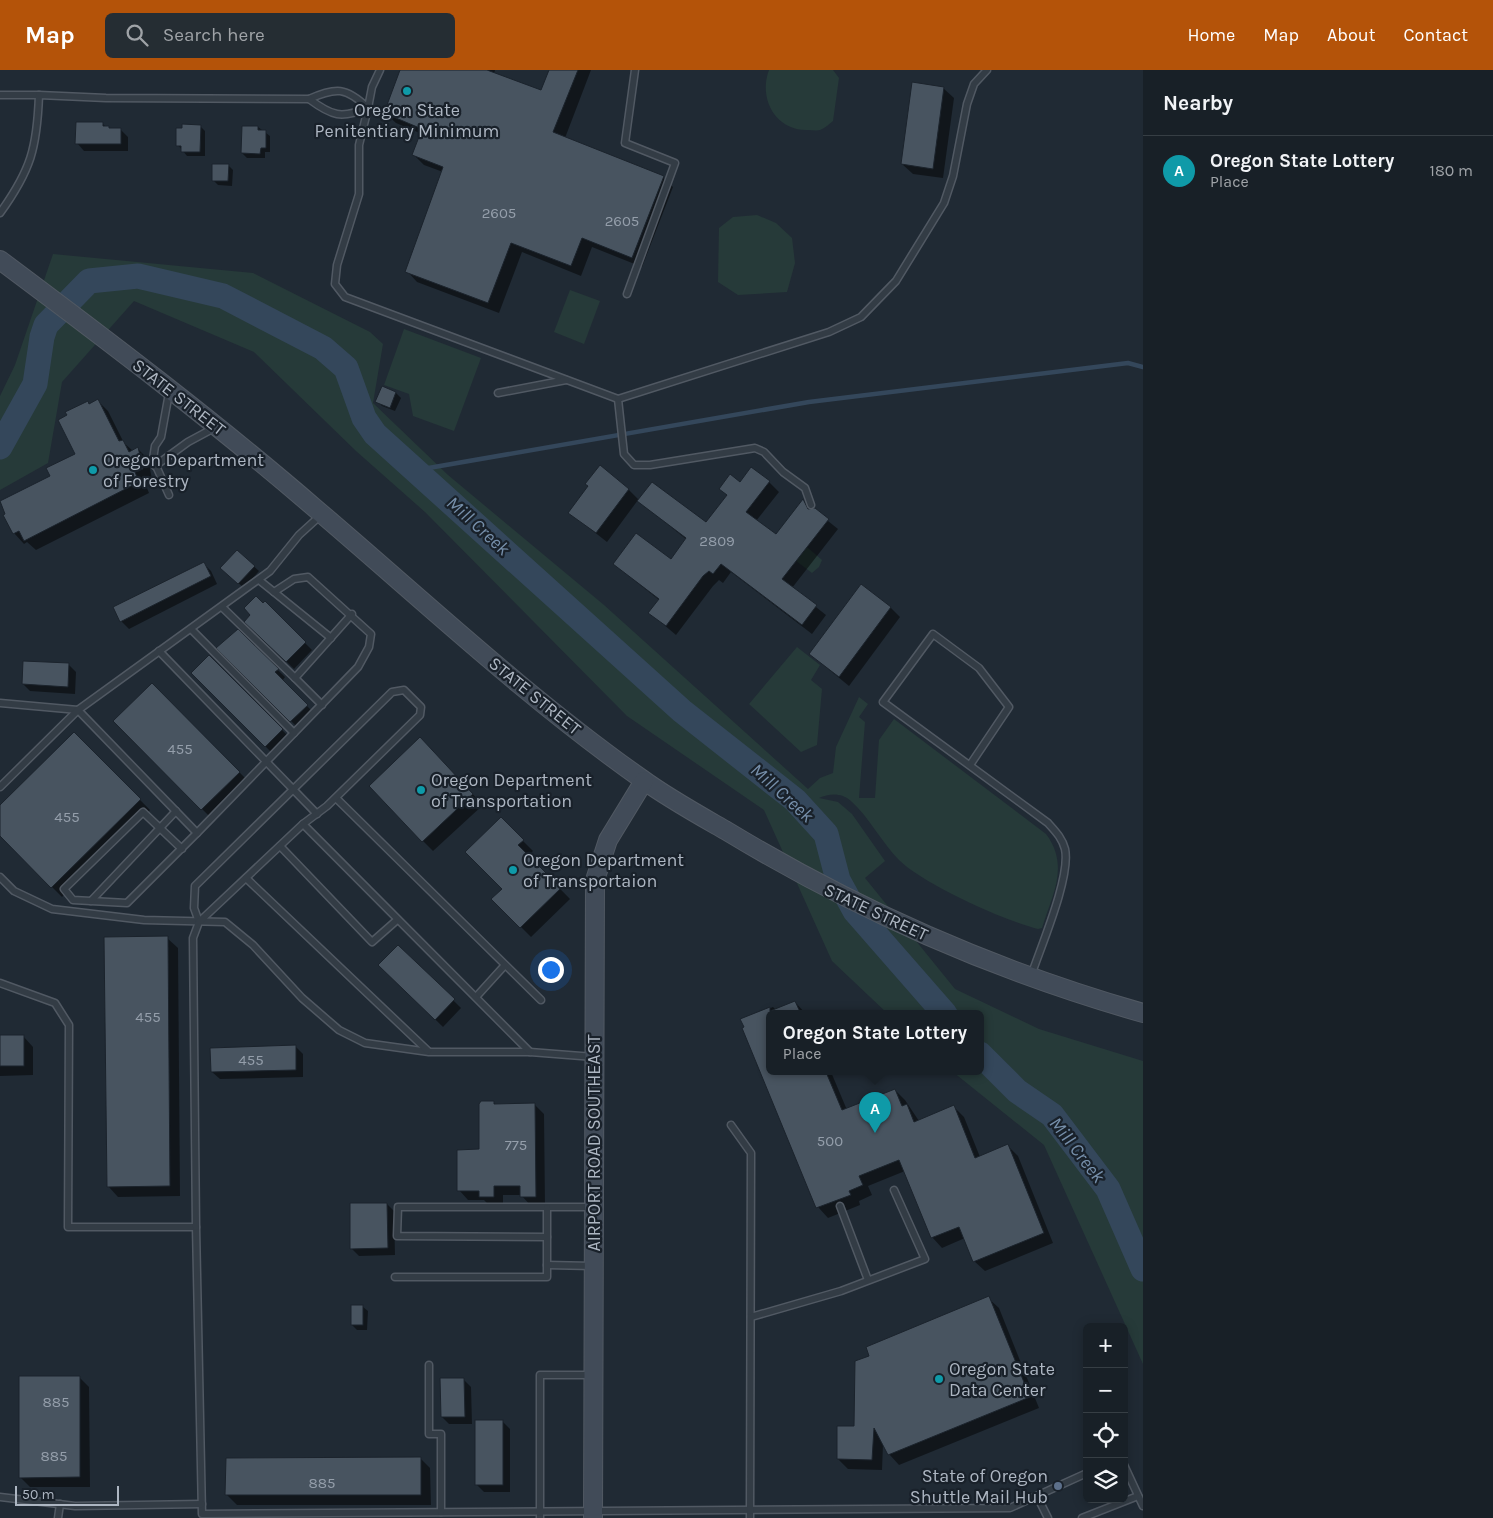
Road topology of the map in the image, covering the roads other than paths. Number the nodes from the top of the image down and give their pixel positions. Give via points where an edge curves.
1 (380, 70) edge
2 (635, 70) edge
3 (987, 70) edge
4 (0, 95) edge
5 (39, 95) junction
6 (308, 99) junction
7 (368, 108) junction
8 (0, 213) edge
9 (0, 260) edge
10 (627, 294) dead end
11 (567, 380) junction
12 (170, 389) junction
13 (498, 393) dead end
14 (618, 399) junction
15 (218, 426) junction
16 (155, 466) junction
17 (169, 495) dead end
18 (811, 505) dead end
19 (322, 514) junction
20 (259, 580) junction
21 (274, 592) junction
22 (222, 607) junction
23 (352, 614) junction
24 (191, 629) junction
25 (331, 638) junction
26 (159, 652) junction
27 (295, 678) junction
28 (0, 703) edge
29 (322, 705) junction
30 (78, 710) junction
31 (294, 733) junction
32 (265, 762) junction
33 (970, 765) junction
34 (644, 781) junction
35 (0, 787) edge
36 (295, 790) junction
37 (336, 798) junction
38 (176, 811) junction
39 (317, 814) junction
40 (303, 824) junction
41 (160, 828) junction
42 (198, 833) junction
43 (280, 846) junction
44 (182, 849) junction
45 (0, 878) edge
46 (246, 878) junction
47 (91, 901) junction
48 (398, 920) junction
49 (199, 922) junction
50 (505, 965) junction
51 (1031, 978) junction
52 (0, 983) edge
53 (476, 996) junction
54 (541, 1000) dead end
55 (1143, 1013) edge
56 (429, 1052) junction
57 (530, 1052) junction
58 (594, 1057) junction
59 (731, 1125) dead end
60 (894, 1190) dead end
61 (840, 1206) dead end
62 (594, 1207) junction
63 (547, 1208) junction
64 (196, 1227) junction
65 (547, 1237) junction
66 (547, 1265) junction
67 (594, 1266) junction
68 (395, 1277) dead end
69 (868, 1280) junction
70 (750, 1316) junction
71 (429, 1365) dead end
72 (594, 1375) junction
73 (1128, 1474) edge
74 (1083, 1476) edge
75 (1037, 1496) junction
76 (1138, 1496) junction
77 (0, 1497) edge
78 (60, 1504) junction
79 (202, 1504) junction
80 (1143, 1506) edge
81 (750, 1509) junction
82 (441, 1512) junction
83 (593, 1514) edge
84 (463, 1515) edge
85 (540, 1515) edge
86 (203, 1516) edge
87 (58, 1518) edge
88 (750, 1518) edge
89 (1048, 1518) edge
90 (1082, 1518) edge

1 - 7 lane via 372,87
2 - 10 lane via 625,143 675,163
3 - 14 lane via 974,84 967,104 944,204 896,282 861,316 829,332
4 - 5 lane
5 - 6 lane
5 - 8 lane via 38,129 32,159 18,188
6 - 7 lane via 325,110 349,116
6 - 7 lane via 329,90 352,93
7 - 11 lane via 359,145 359,194 336,265 335,284 345,298
9 - 12 main road, STATE STREET
11 - 13 lane
11 - 14 lane
12 - 15 main road, STATE STREET
12 - 16 lane via 161,437 152,459
14 - 18 lane via 624,454 634,465 755,448 805,488
15 - 16 lane via 199,435
15 - 19 main road, STATE STREET
16 - 17 lane
19 - 20 lane
19 - 34 main road, STATE STREET via 493,661
20 - 21 lane
20 - 22 lane
21 - 23 lane via 308,576
21 - 25 lane
22 - 24 lane
22 - 27 lane
23 - 25 lane
23 - 29 lane via 371,634 369,647 358,667
24 - 26 lane
24 - 31 lane
25 - 27 lane
26 - 30 lane
26 - 32 lane
27 - 29 lane
28 - 30 lane
29 - 31 lane
30 - 35 lane
30 - 38 lane
31 - 32 lane
32 - 36 lane
32 - 42 lane
33 - 33 lane via 883,702 933,634 979,668 1009,707
33 - 51 lane via 1048,823 1061,837 1065,850 1066,865 1059,897
34 - 51 main road, STATE STREET via 794,871 914,931
34 - 58 main road, AIRPORT ROAD SOUTHEAST via 608,840 595,880
36 - 37 lane via 392,692 404,690 421,707 420,714
36 - 39 lane
36 - 49 lane via 195,886 194,908
37 - 39 lane
37 - 50 lane
38 - 41 lane
38 - 42 lane
39 - 40 lane
40 - 43 lane
40 - 48 lane
41 - 44 lane
41 - 47 lane
41 - 47 lane via 143,812 64,889 73,900
42 - 44 lane
43 - 46 lane
43 - 48 lane via 372,942
44 - 47 lane via 127,903
45 - 49 lane via 14,891 52,909 144,920
46 - 49 lane
46 - 56 lane
48 - 53 lane
49 - 56 lane via 225,922 253,945 302,998 339,1030 365,1043
49 - 64 lane via 193,938
50 - 53 lane
50 - 54 lane
51 - 55 main road, STATE STREET
52 - 64 lane via 55,1003 69,1025 68,1227
53 - 57 lane
56 - 57 lane
57 - 58 lane
58 - 62 main road, AIRPORT ROAD SOUTHEAST
59 - 70 lane via 751,1153
60 - 69 lane via 925,1259
61 - 69 lane
62 - 63 lane
62 - 67 main road, AIRPORT ROAD SOUTHEAST
63 - 65 lane
63 - 65 lane via 398,1207 397,1236
64 - 79 lane
65 - 66 lane
66 - 67 lane
66 - 68 lane via 547,1277
67 - 72 main road, AIRPORT ROAD SOUTHEAST
69 - 70 lane
70 - 81 lane
71 - 82 lane via 429,1434 441,1434
72 - 83 main road, AIRPORT ROAD SOUTHEAST
72 - 85 lane via 540,1374
73 - 76 lane
74 - 75 lane
75 - 81 lane via 1010,1508
75 - 89 lane
76 - 80 lane
76 - 90 lane
77 - 78 lane
78 - 79 lane
78 - 87 lane
79 - 86 lane
81 - 83 lane
81 - 88 lane
82 - 84 lane
82 - 86 lane
83 - 85 lane
84 - 85 lane

